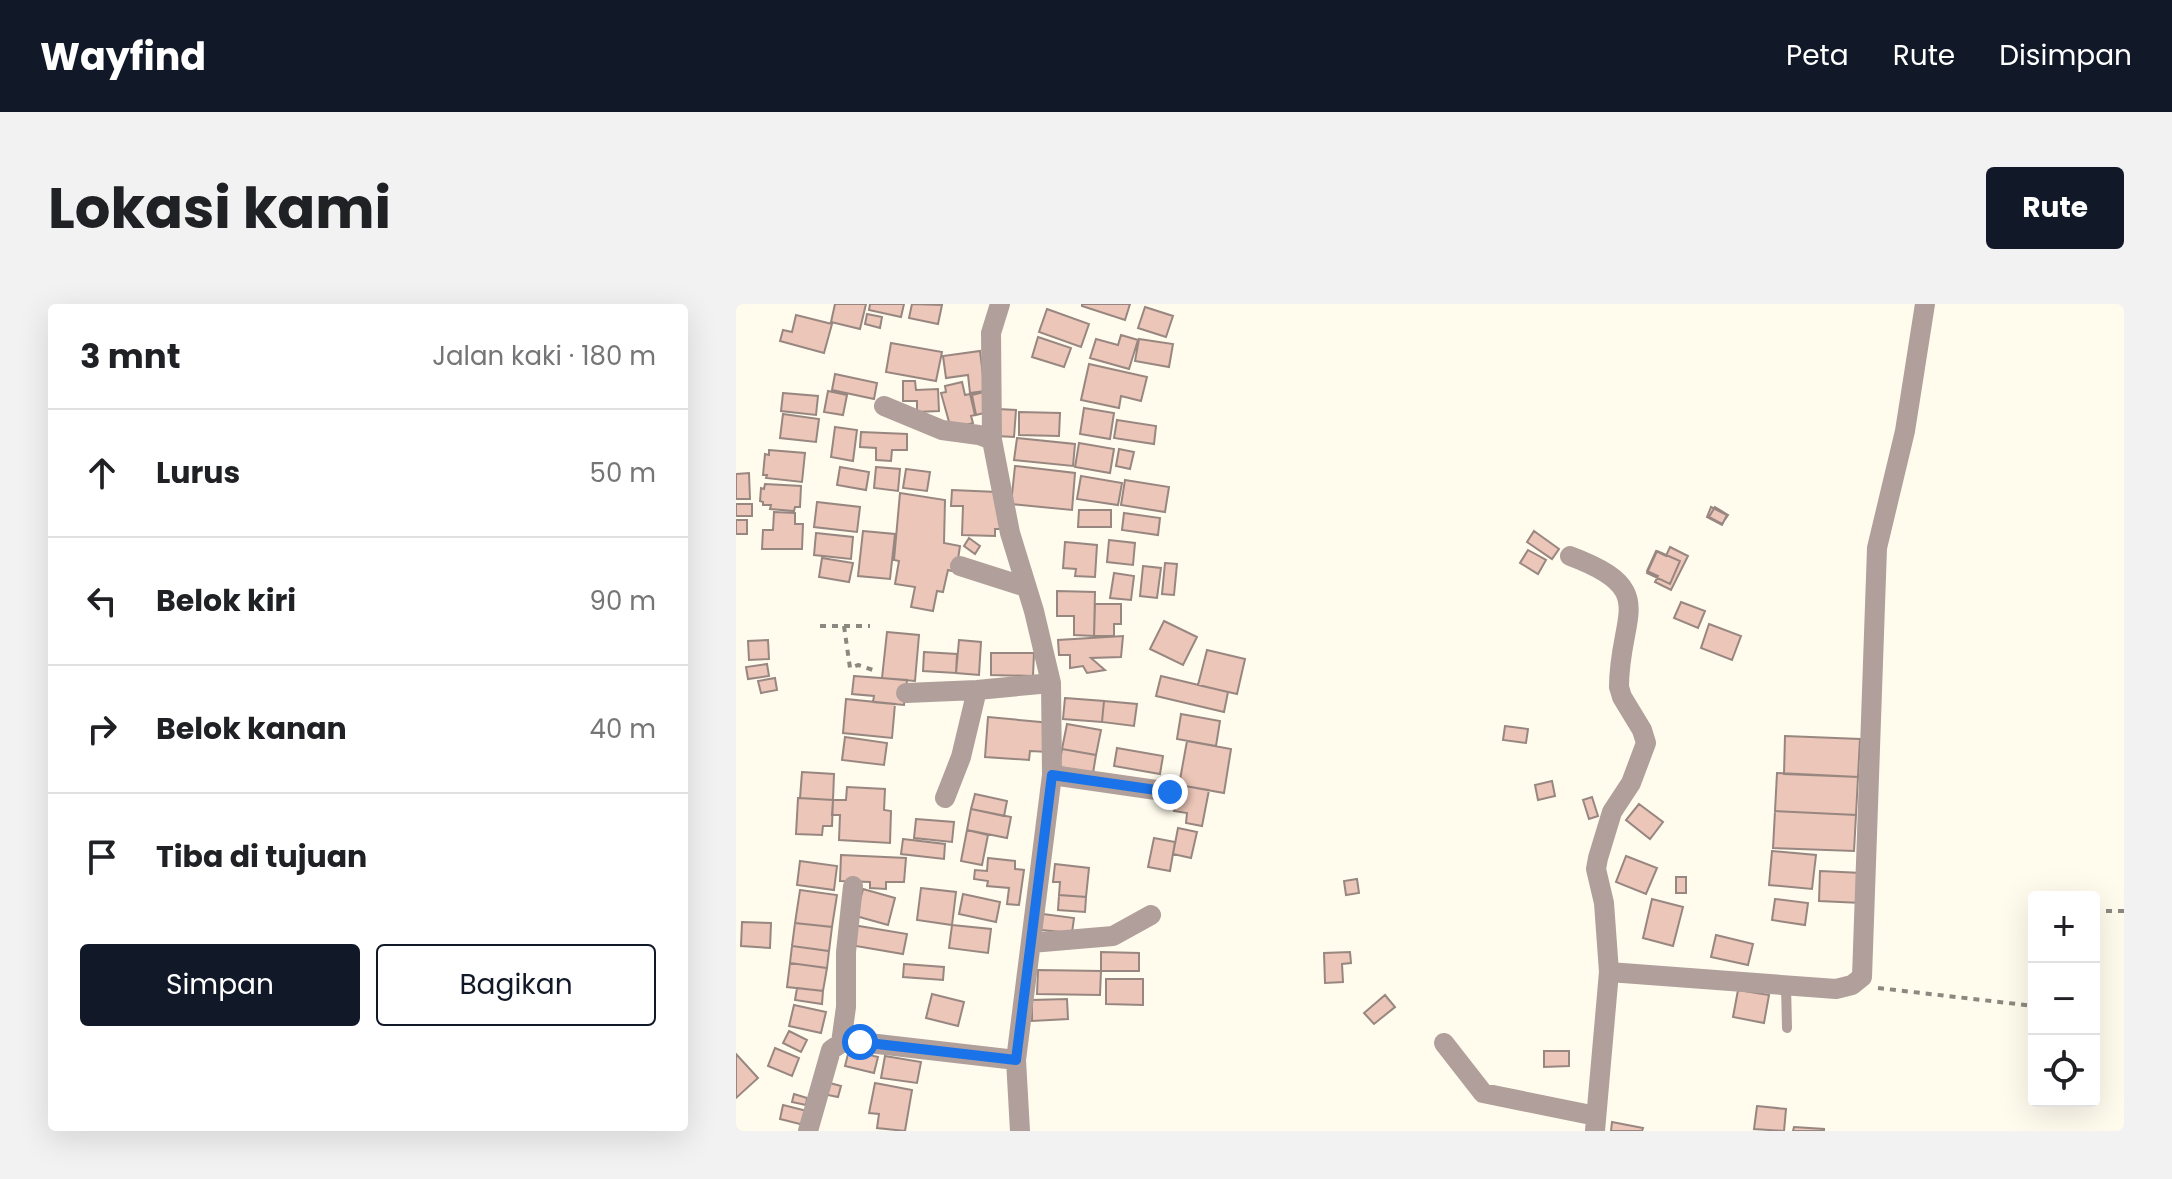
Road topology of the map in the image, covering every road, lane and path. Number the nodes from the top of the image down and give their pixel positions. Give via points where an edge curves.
1 (1000, 304) edge
2 (1925, 304) edge
3 (884, 406) dead end
4 (992, 440) junction
5 (1570, 556) dead end
6 (960, 566) dead end
7 (1026, 587) junction
8 (820, 626) dead end
9 (844, 626) junction
10 (870, 626) dead end
11 (876, 671) dead end
12 (1051, 683) junction
13 (977, 690) junction
14 (906, 693) dead end
15 (1052, 775) junction
16 (1170, 792) dead end
17 (945, 798) dead end
18 (853, 886) dead end
19 (2100, 911) edge
20 (2124, 911) edge
21 (1151, 915) dead end
22 (1031, 943) junction
23 (1609, 972) junction
24 (1852, 985) junction
25 (1786, 986) junction
26 (2028, 1005) edge
27 (1787, 1028) dead end
28 (841, 1043) junction
29 (1444, 1043) dead end
30 (1016, 1060) junction
31 (1596, 1124) edge
32 (808, 1131) edge
33 (1020, 1131) edge

1 - 4 street via 991,333
2 - 24 street via 1905,431 1877,548 1864,972
3 - 4 street via 942,430
4 - 7 street
5 - 23 street via 1596,566 1623,587 1630,613 1619,687 1646,743 1631,783 1612,812 1596,869
6 - 7 street
7 - 12 street
8 - 9 path
9 - 10 path
9 - 11 path via 850,668
12 - 13 street
12 - 15 street
13 - 14 street
13 - 17 street
15 - 16 street
15 - 22 street
18 - 28 street
19 - 20 path
21 - 22 street via 1113,936
22 - 30 street
23 - 25 street
23 - 31 street
24 - 25 street
24 - 26 path
25 - 27 lane
28 - 30 street
28 - 32 street via 831,1050
29 - 31 street via 1483,1093
30 - 33 street

